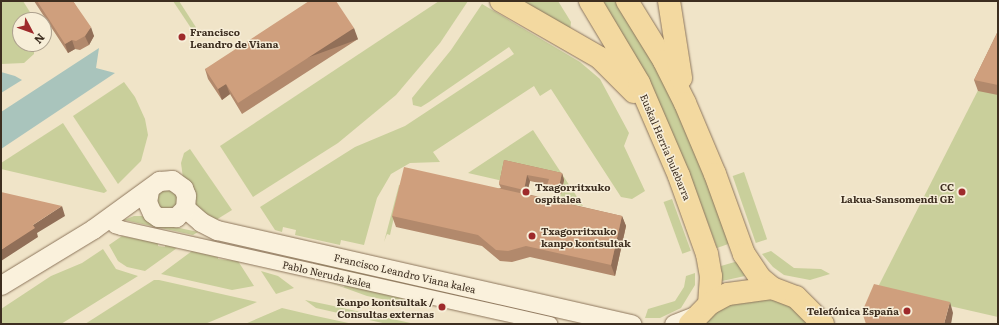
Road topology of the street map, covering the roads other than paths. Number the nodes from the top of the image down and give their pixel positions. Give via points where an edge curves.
1 (501, 1) edge
2 (590, 1) edge
3 (627, 1) edge
4 (669, 1) edge
5 (685, 103) junction
6 (654, 120) junction
7 (149, 191) junction
8 (184, 208) junction
9 (116, 213) junction
10 (152, 213) junction
11 (1, 285) edge
12 (772, 288) junction
13 (699, 314) edge
14 (550, 324) edge
15 (631, 324) edge
16 (674, 324) edge
17 (823, 324) edge

1 - 6 main road via 600,58 638,97
2 - 6 main road, Euskal Herria bulebarra via 639,83
3 - 5 main road via 664,60
4 - 5 main road
5 - 12 main road via 715,174 744,254 750,266
6 - 13 main road, Euskal Herria bulebarra via 679,176 707,254 711,276
7 - 8 street via 159,181 172,180 183,188 187,201
7 - 9 street
7 - 10 street via 147,202
8 - 10 street via 176,217 170,219
8 - 15 street, Francisco Leandro Viana kalea via 201,222 217,230
9 - 10 street
9 - 11 street
9 - 14 street, Pablo Neruda kalea via 115,226 121,228
12 - 13 main road via 739,291
12 - 17 main road via 796,298
13 - 16 street

